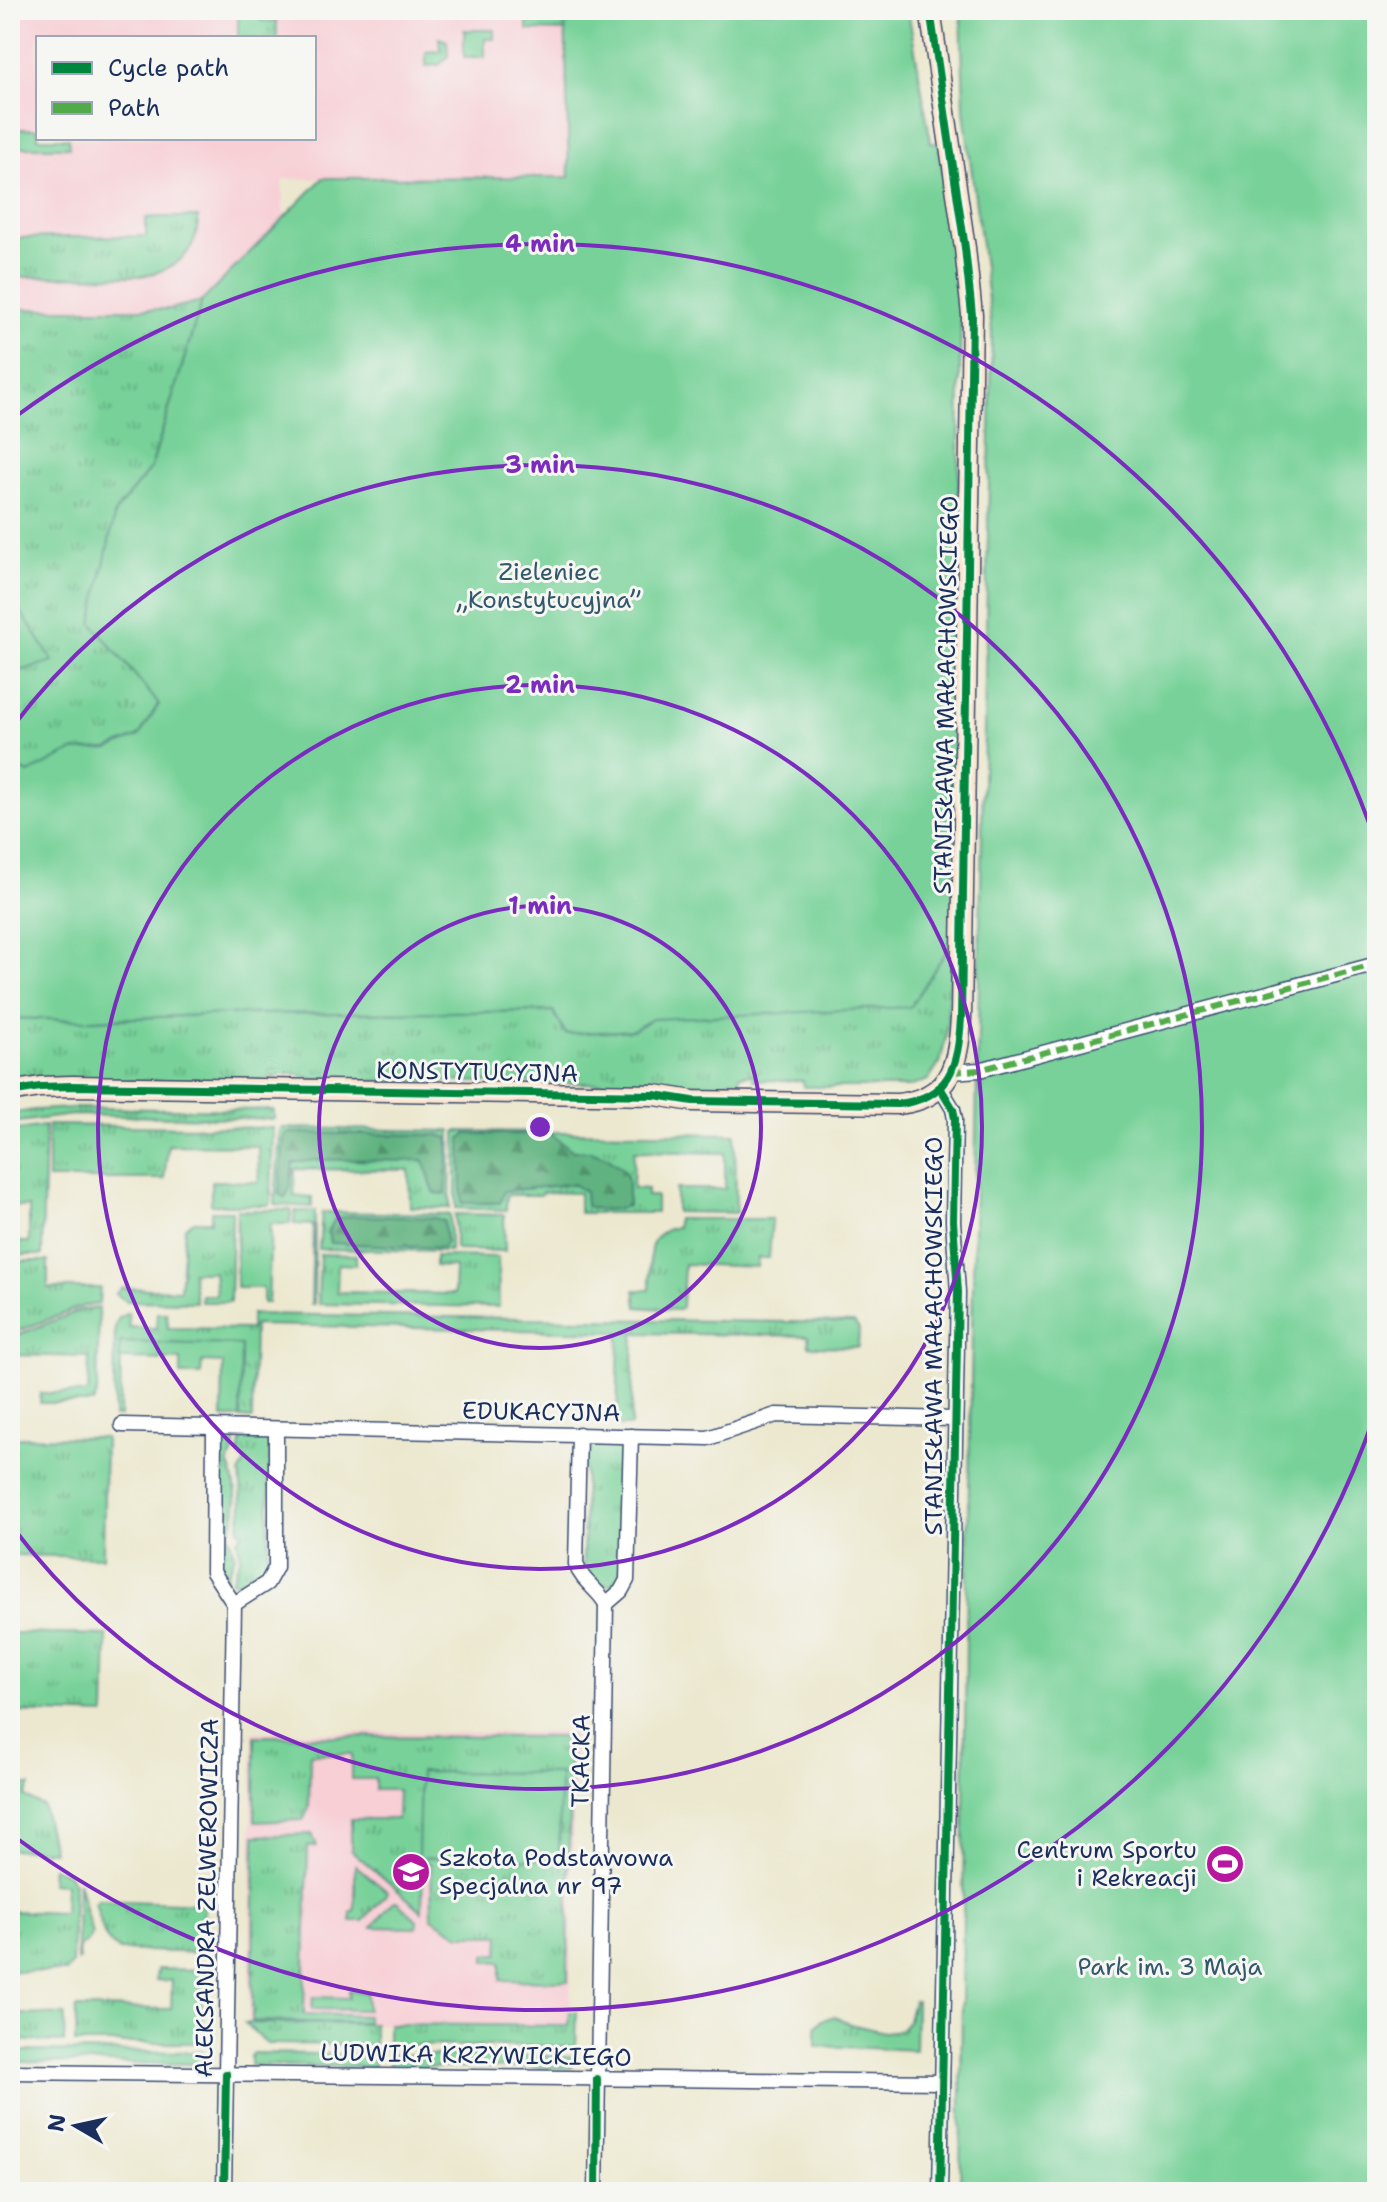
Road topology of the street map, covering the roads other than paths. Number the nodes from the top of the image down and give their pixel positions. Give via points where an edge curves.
1 (930, 10) edge
2 (1377, 964) edge
3 (946, 1080) junction
4 (10, 1092) edge
5 (955, 1419) junction
6 (122, 1425) dead end
7 (214, 1427) junction
8 (276, 1429) junction
9 (579, 1434) junction
10 (631, 1436) junction
11 (234, 1604) junction
12 (606, 1604) junction
13 (10, 2072) edge
14 (226, 2074) junction
15 (597, 2079) junction
16 (942, 2082) junction
17 (224, 2192) edge
18 (596, 2192) edge
19 (940, 2192) edge

1 - 3 street, STANISŁAWA MAŁACHOWSKIEGO via 972,315 961,1018
2 - 3 street
3 - 4 street, KONSTYTUCYJNA via 920,1101 898,1104 88,1086
3 - 5 street, STANISŁAWA MAŁACHOWSKIEGO via 955,1119
5 - 10 street, EDUKACYJNA via 776,1415 708,1438
5 - 16 street, STANISŁAWA MAŁACHOWSKIEGO
6 - 7 street, EDUKACYJNA
7 - 8 street, EDUKACYJNA
7 - 11 street via 213,1572
8 - 9 street, EDUKACYJNA
8 - 11 street via 276,1567 267,1583
9 - 10 street, EDUKACYJNA
9 - 12 street via 576,1564
10 - 12 street via 627,1580
11 - 14 street, ALEKSANDRA ZELWEROWICZA
12 - 15 street, TKACKA
13 - 14 street, LUDWIKA KRZYWICKIEGO
14 - 15 street, LUDWIKA KRZYWICKIEGO
14 - 17 street, ALEKSANDRA ZELWEROWICZA
15 - 16 street, LUDWIKA KRZYWICKIEGO
15 - 18 street, TKACKA
16 - 19 street, STANISŁAWA MAŁACHOWSKIEGO

